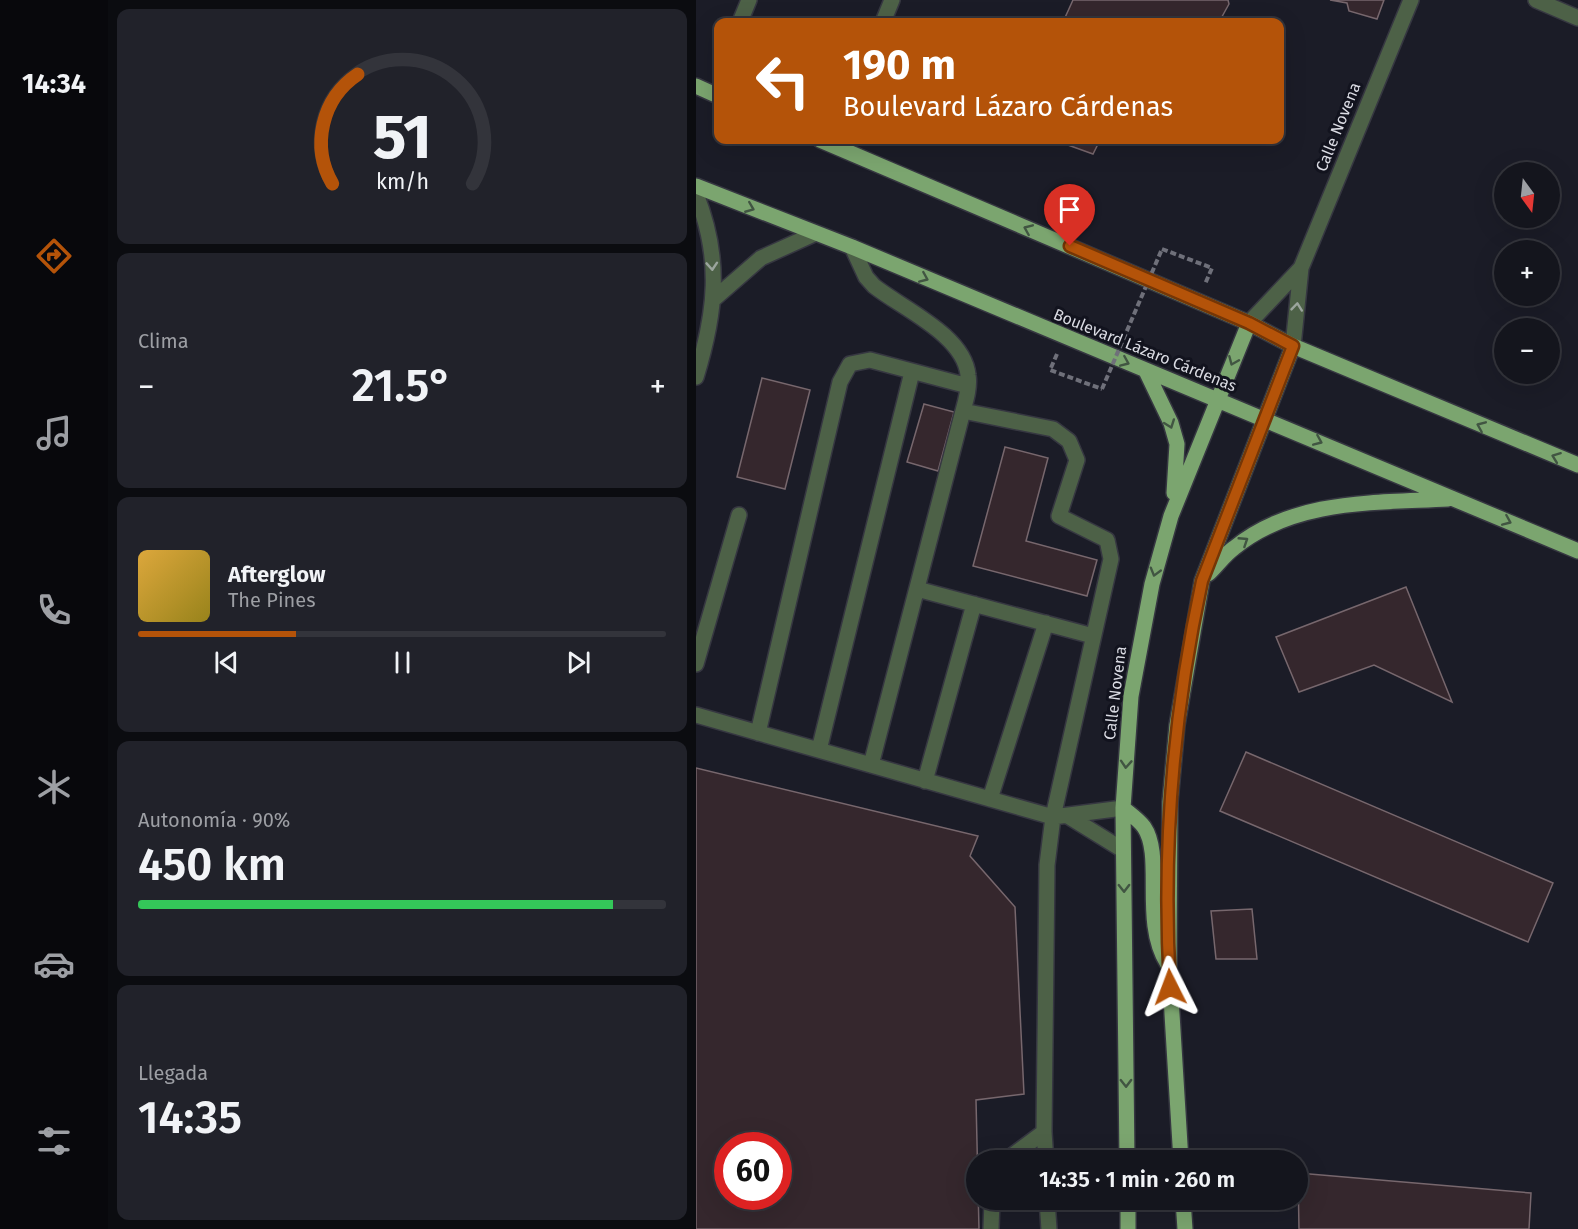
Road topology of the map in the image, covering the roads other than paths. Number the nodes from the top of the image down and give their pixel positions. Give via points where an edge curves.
1 (749, 0) edge
2 (892, 0) edge
3 (1411, 0) edge
4 (1536, 0) edge
5 (742, 18) edge
6 (885, 18) edge
7 (1578, 18) edge
8 (696, 86) edge
9 (714, 91) edge
10 (836, 144) edge
11 (696, 186) edge
12 (696, 194) edge
13 (814, 234) junction
14 (852, 247) junction
15 (1301, 268) junction
16 (715, 298) junction
17 (1249, 323) junction
18 (1293, 346) junction
19 (697, 370) edge
20 (1146, 371) junction
21 (912, 372) junction
22 (968, 386) junction
23 (1216, 400) junction
24 (963, 411) junction
25 (1264, 418) junction
26 (1578, 465) edge
27 (1453, 498) junction
28 (739, 515) dead end
29 (1171, 516) junction
30 (1578, 551) edge
31 (1202, 581) junction
32 (917, 589) junction
33 (974, 604) junction
34 (1046, 624) junction
35 (1093, 636) junction
36 (696, 664) edge
37 (696, 715) edge
38 (758, 733) junction
39 (819, 750) junction
40 (871, 765) junction
41 (925, 781) junction
42 (990, 799) junction
43 (1123, 808) junction
44 (1061, 816) junction
45 (1123, 850) junction
46 (1169, 965) junction
47 (1044, 1131) junction
48 (1019, 1150) edge
49 (1045, 1150) edge
50 (1127, 1150) edge
51 (1180, 1150) edge
52 (992, 1210) edge
53 (1048, 1210) edge
54 (1128, 1210) edge
55 (1184, 1210) edge
56 (991, 1229) edge
57 (1049, 1229) edge
58 (1128, 1229) edge
59 (1185, 1229) edge

1 - 5 street
2 - 6 street
3 - 15 street, Calle Novena
4 - 7 street
8 - 9 main road
17 -> 10 main road
11 -> 13 main road, Boulevard Lázaro Cárdenas
12 -> 16 street via 709,231
13 - 14 main road, Boulevard Lázaro Cárdenas
13 - 16 street via 761,258
14 -> 20 main road, Boulevard Lázaro Cárdenas
14 - 22 street via 874,286 960,350
15 - 17 street, Calle Novena
18 -> 15 street, Calle Novena
16 - 19 street
17 - 18 main road
17 -> 23 main road, Calle Novena
18 - 25 main road, Calle Novena
26 -> 18 main road
20 - 23 main road, Boulevard Lázaro Cárdenas
20 -> 29 main road via 1177,444
21 - 22 street
21 - 38 street via 870,360 850,363 840,382
21 - 39 street
22 - 24 street
23 - 25 main road, Boulevard Lázaro Cárdenas
23 - 29 main road, Calle Novena
24 - 32 street
24 - 35 street via 1053,429 1069,441 1077,460 1059,516 1107,540 1111,559
25 -> 27 main road, Boulevard Lázaro Cárdenas
25 - 31 main road, Calle Novena
27 -> 30 main road, Boulevard Lázaro Cárdenas
31 -> 27 main road via 1233,548 1284,519 1353,504
28 - 36 street
29 -> 43 main road, Calle Novena via 1138,647
31 - 46 main road, Calle Novena via 1177,725 1171,791
32 - 33 street
32 - 40 street
33 - 34 street
33 - 41 street
34 - 35 street
34 - 42 street
35 - 44 street
37 - 38 street
38 - 39 street
39 - 40 street
40 - 41 street
41 - 42 street
42 - 44 street
43 - 44 street
43 - 45 main road, Calle Novena
43 - 46 main road via 1148,835 1154,929
44 - 45 street
44 - 47 street via 1047,865
45 -> 50 main road, Calle Novena
46 - 51 main road, Calle Novena
47 - 48 street
47 - 49 street
52 - 56 street
53 - 57 street
54 - 58 main road
55 - 59 main road

